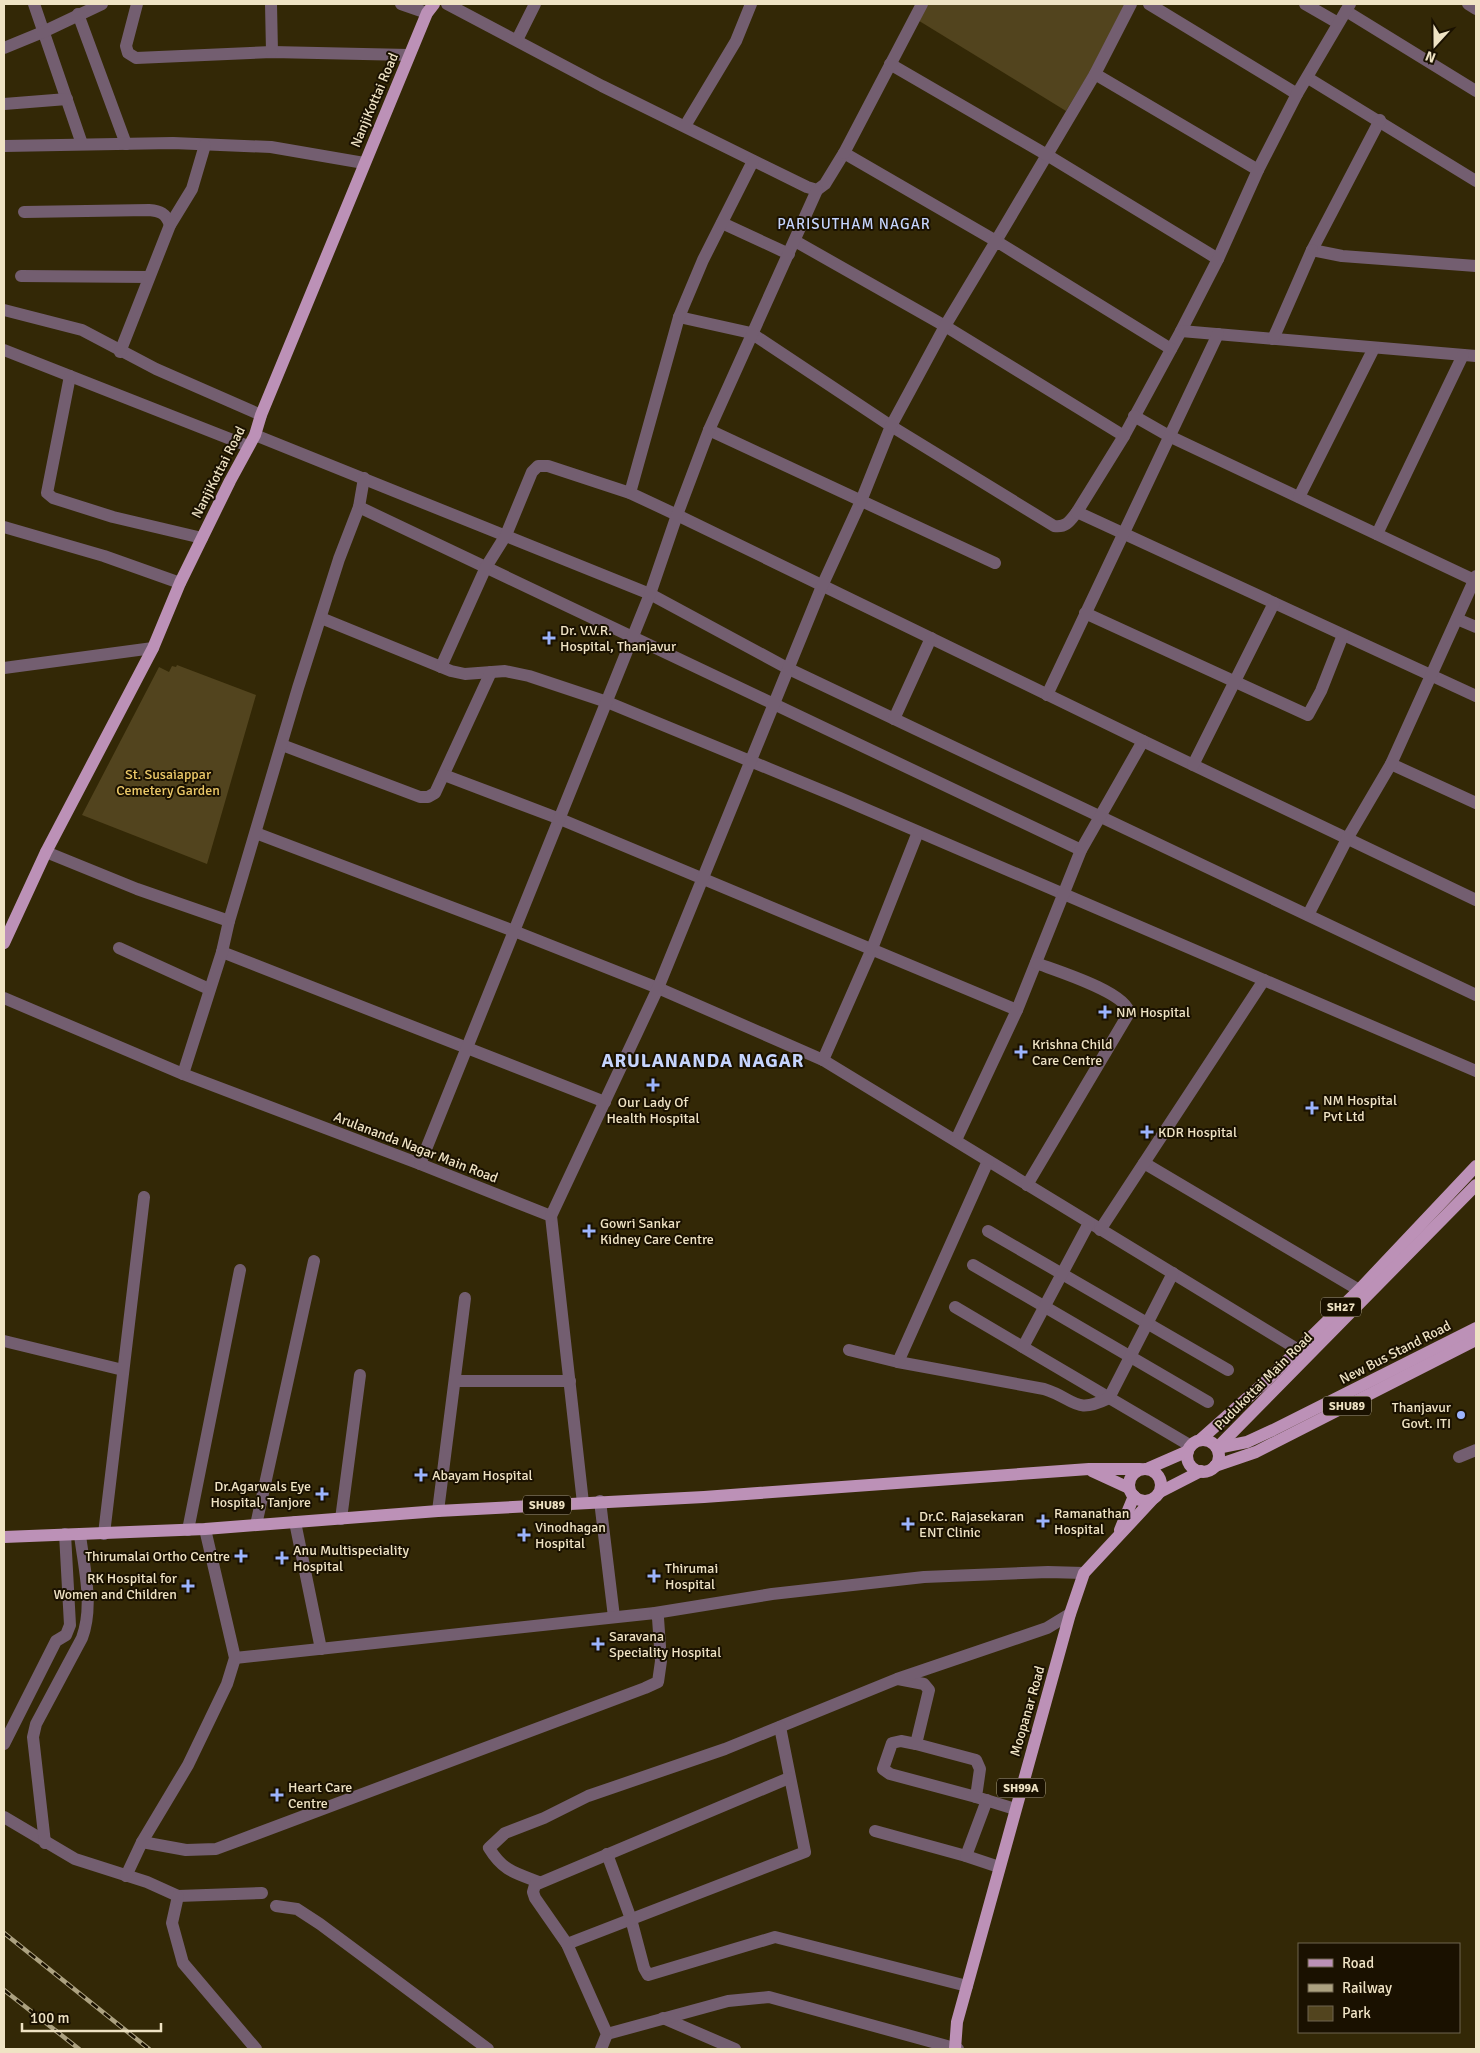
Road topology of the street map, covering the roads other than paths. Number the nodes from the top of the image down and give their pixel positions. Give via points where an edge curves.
1 (34, 4) edge
2 (102, 4) edge
3 (138, 4) edge
4 (271, 4) edge
5 (401, 4) edge
6 (447, 4) edge
7 (535, 4) edge
8 (751, 4) edge
9 (922, 4) edge
10 (1131, 4) edge
11 (1149, 4) edge
12 (1305, 4) edge
13 (1468, 4) edge
14 (1348, 7) edge
15 (430, 8) edge
16 (1476, 9) edge
17 (78, 14) junction
18 (1338, 23) junction
19 (43, 32) junction
20 (517, 40) junction
21 (4, 48) edge
22 (272, 52) junction
23 (409, 55) junction
24 (890, 64) junction
25 (1096, 74) junction
26 (1308, 78) junction
27 (1476, 91) edge
28 (1298, 94) junction
29 (67, 99) junction
30 (4, 104) edge
31 (1380, 120) junction
32 (686, 126) junction
33 (82, 144) junction
34 (126, 144) junction
35 (205, 145) junction
36 (4, 146) edge
37 (844, 153) junction
38 (1047, 155) junction
39 (753, 162) junction
40 (364, 163) junction
41 (1258, 170) junction
42 (1476, 181) edge
43 (816, 190) junction
44 (24, 212) dead end
45 (722, 224) junction
46 (170, 225) junction
47 (795, 241) junction
48 (996, 241) junction
49 (1312, 250) junction
50 (789, 254) junction
51 (1218, 259) junction
52 (1476, 266) edge
53 (22, 276) dead end
54 (149, 278) junction
55 (4, 310) edge
56 (678, 317) junction
57 (945, 326) junction
58 (1181, 331) junction
59 (751, 333) junction
60 (1218, 334) junction
61 (1273, 339) junction
62 (1374, 348) junction
63 (1171, 349) junction
64 (4, 350) edge
65 (120, 352) junction
66 (1463, 355) junction
67 (1476, 356) edge
68 (70, 376) junction
69 (261, 415) junction
70 (1134, 416) junction
71 (892, 426) junction
72 (709, 430) junction
73 (1124, 436) junction
74 (1169, 436) junction
75 (252, 441) junction
76 (364, 478) junction
77 (630, 494) junction
78 (1299, 497) junction
79 (861, 501) junction
80 (359, 507) junction
81 (1077, 512) junction
82 (677, 515) junction
83 (4, 527) edge
84 (1122, 533) junction
85 (1377, 534) junction
86 (506, 535) junction
87 (202, 538) junction
88 (995, 563) dead end
89 (486, 567) junction
90 (1475, 578) edge
91 (180, 583) junction
92 (822, 586) junction
93 (650, 594) junction
94 (1274, 603) junction
95 (1085, 613) junction
96 (321, 618) junction
97 (1457, 619) junction
98 (1476, 627) edge
99 (1342, 635) junction
100 (632, 637) junction
101 (931, 638) junction
102 (153, 648) junction
103 (441, 667) junction
104 (4, 668) edge
105 (789, 669) junction
106 (491, 672) junction
107 (1431, 676) junction
108 (1236, 682) junction
109 (1046, 695) junction
110 (1476, 696) edge
111 (607, 702) junction
112 (776, 703) junction
113 (894, 719) junction
114 (1144, 741) junction
115 (282, 745) junction
116 (751, 761) junction
117 (1193, 764) junction
118 (1391, 764) junction
119 (444, 774) junction
120 (1476, 803) edge
121 (1101, 817) junction
122 (560, 819) junction
123 (918, 832) junction
124 (256, 833) junction
125 (1347, 839) junction
126 (1081, 850) junction
127 (46, 852) junction
128 (703, 879) junction
129 (1062, 894) junction
130 (1476, 900) edge
131 (1308, 915) junction
132 (229, 921) junction
133 (514, 931) junction
134 (4, 943) edge
135 (119, 948) dead end
136 (871, 950) junction
137 (222, 952) junction
138 (1036, 963) junction
139 (1264, 980) junction
140 (658, 988) junction
141 (209, 990) junction
142 (1474, 990) edge
143 (4, 998) edge
144 (1017, 1010) junction
145 (467, 1048) junction
146 (822, 1060) junction
147 (1476, 1070) edge
148 (183, 1074) junction
149 (605, 1102) junction
150 (956, 1140) junction
151 (988, 1161) junction
152 (1144, 1162) junction
153 (420, 1164) junction
154 (1476, 1166) edge
155 (1457, 1184) junction
156 (1027, 1185) junction
157 (1472, 1190) edge
158 (144, 1197) dead end
159 (551, 1216) junction
160 (1089, 1222) junction
161 (988, 1230) dead end
162 (1100, 1230) junction
163 (314, 1261) dead end
164 (973, 1265) dead end
165 (240, 1270) dead end
166 (1172, 1273) junction
167 (1062, 1274) junction
168 (1359, 1290) junction
169 (465, 1298) dead end
170 (955, 1307) dead end
171 (1044, 1307) junction
172 (1147, 1324) junction
173 (1476, 1328) edge
174 (1476, 1340) edge
175 (4, 1341) edge
176 (1023, 1347) junction
177 (1297, 1349) junction
178 (849, 1350) dead end
179 (1130, 1357) junction
180 (1307, 1358) junction
181 (898, 1362) junction
182 (123, 1370) junction
183 (1228, 1370) dead end
184 (360, 1375) dead end
185 (455, 1381) junction
186 (570, 1381) junction
187 (1109, 1398) junction
188 (1208, 1402) dead end
189 (1193, 1446) junction
190 (1217, 1448) junction
191 (1476, 1450) edge
192 (1459, 1456) dead end
193 (1215, 1466) junction
194 (1144, 1469) junction
195 (1089, 1470) junction
196 (1201, 1471) junction
197 (1132, 1492) junction
198 (1156, 1496) junction
199 (600, 1501) junction
200 (583, 1503) junction
201 (438, 1511) junction
202 (342, 1519) junction
203 (295, 1522) junction
204 (256, 1525) junction
205 (205, 1529) junction
206 (188, 1530) junction
207 (65, 1534) junction
208 (80, 1534) junction
209 (104, 1534) junction
210 (4, 1537) edge
211 (1116, 1539) junction
212 (1084, 1573) junction
213 (655, 1612) junction
214 (1070, 1614) junction
215 (614, 1617) junction
216 (321, 1649) junction
217 (235, 1658) junction
218 (897, 1679) junction
219 (780, 1727) junction
220 (4, 1744) edge
221 (916, 1744) junction
222 (789, 1778) junction
223 (982, 1798) junction
224 (1015, 1809) junction
225 (4, 1817) edge
226 (875, 1831) dead end
227 (142, 1842) junction
228 (45, 1843) junction
229 (607, 1854) junction
230 (966, 1856) junction
231 (999, 1868) junction
232 (126, 1876) junction
233 (540, 1882) junction
234 (262, 1893) dead end
235 (178, 1896) junction
236 (276, 1906) dead end
237 (631, 1919) junction
238 (567, 1944) junction
239 (966, 1986) junction
240 (663, 2018) junction
241 (608, 2034) junction
242 (256, 2049) edge
243 (488, 2049) edge
244 (601, 2049) edge
245 (735, 2049) edge
246 (956, 2049) edge

1 - 19 street
2 - 17 street
3 - 22 street via 126,46 128,53 136,58
4 - 22 street
5 - 15 street
6 - 20 street
7 - 20 street
8 - 32 street via 736,41
9 - 24 street
10 - 25 street
11 - 28 street
12 - 18 street
13 - 16 street
14 - 18 street
14 - 27 street
15 - 23 main road, NanjiKottai Road
17 - 19 street
17 - 34 street
18 - 26 street
19 - 21 street
19 - 29 street
20 - 32 street
22 - 23 street
23 - 40 main road, NanjiKottai Road
24 - 37 street
24 - 38 street
25 - 38 street
25 - 41 street
26 - 28 street
26 - 31 street
28 - 41 street
29 - 30 street
29 - 33 street
31 - 42 street
31 - 49 street
32 - 39 street
33 - 34 street
33 - 36 street
34 - 35 street
35 - 40 street via 271,147
35 - 46 street via 192,189
37 - 43 street via 825,184
37 - 48 street
38 - 48 street
38 - 51 street
39 - 43 street
39 - 45 street
40 - 69 main road, NanjiKottai Road
41 - 51 street
43 - 47 street
44 - 46 street via 149,210 160,211 167,216
45 - 50 street
45 - 56 street
46 - 54 street
47 - 50 street
47 - 57 street
48 - 57 street
48 - 63 street
49 - 52 street via 1342,256
49 - 61 street
50 - 59 street
51 - 58 street
53 - 54 street
54 - 65 street
55 - 65 street via 82,330
56 - 59 street
56 - 77 street
57 - 71 street
57 - 73 street
58 - 60 street
58 - 63 street
59 - 71 street
59 - 72 street
60 - 61 street
60 - 74 street
61 - 62 street
62 - 66 street
62 - 78 street
63 - 70 street
64 - 68 street
65 - 69 street
66 - 67 street
66 - 85 street
68 - 75 street
68 - 87 street via 47,493 53,498 113,517
69 - 75 main road, NanjiKottai Road
70 - 73 street
70 - 74 street
71 - 79 street
71 - 81 street via 1054,526 1068,524
72 - 79 street
72 - 82 street
73 - 81 street
74 - 78 street
74 - 84 street
75 - 76 street
75 - 87 main road, NanjiKottai Road
76 - 80 street
76 - 86 street
77 - 82 street
77 - 86 street via 548,466 538,466 532,472
78 - 85 street
79 - 88 street
79 - 92 street
80 - 89 street
80 - 96 street
81 - 84 street
82 - 92 street
82 - 93 street
83 - 91 street via 104,556
84 - 94 street
84 - 95 street
85 - 90 street
86 - 89 street
86 - 93 street
87 - 91 main road, NanjiKottai Road
89 - 100 street
89 - 103 street
90 - 97 street
91 - 102 main road, NanjiKottai Road
92 - 101 street
92 - 105 street
93 - 100 street
93 - 105 street
94 - 99 street
94 - 108 street
95 - 108 street
95 - 109 street
96 - 103 street
96 - 115 street
97 - 98 street
97 - 107 street
99 - 107 street
99 - 108 street via 1321,691 1308,715
100 - 111 street
100 - 112 street
101 - 109 street
101 - 113 street
102 - 104 street
102 - 127 main road, NanjiKottai Road
103 - 106 street via 465,674
105 - 112 street
105 - 113 street
106 - 111 street via 529,676
106 - 119 street
107 - 110 street
107 - 118 street
108 - 117 street
109 - 114 street
111 - 116 street
111 - 122 street
112 - 116 street
112 - 126 street
113 - 121 street
114 - 117 street
114 - 121 street
115 - 119 street via 420,797 435,793
115 - 124 street
116 - 123 street
116 - 128 street
117 - 125 street
118 - 120 street
118 - 125 street
119 - 122 street
121 - 126 street
121 - 131 street
122 - 128 street
122 - 133 street
123 - 129 street
123 - 136 street
124 - 132 street
124 - 133 street
125 - 130 street
125 - 131 street
126 - 129 street
127 - 132 street via 137,889
127 - 134 main road, NanjiKottai Road
128 - 136 street
128 - 140 street
129 - 138 street
129 - 139 street
131 - 142 street
132 - 137 street
133 - 140 street
133 - 145 street
135 - 141 street
136 - 144 street
136 - 146 street
137 - 141 street
137 - 145 street
138 - 144 street
138 - 156 street via 1092,984 1125,1003 1129,1013
139 - 147 street
139 - 152 street
140 - 146 street
140 - 149 street
141 - 148 street
143 - 148 street, Arulananda Nagar Main Road
144 - 150 street
145 - 149 street
145 - 153 street
146 - 150 street
148 - 153 street, Arulananda Nagar Main Road
149 - 159 street
150 - 151 street
151 - 156 street
151 - 181 street
152 - 162 street
152 - 168 street
153 - 159 street, Arulananda Nagar Main Road
154 - 155 main road, SH27
155 - 157 main road
155 - 168 main road, SH27
156 - 160 street
157 - 180 main road, Pudukottai Main Road / SH27
158 - 182 street
159 - 186 street
160 - 162 street
160 - 167 street
161 - 167 street
162 - 166 street
163 - 204 street
164 - 171 street
165 - 206 street
166 - 172 street
166 - 177 street
167 - 171 street
167 - 172 street
168 - 177 main road, SH27
169 - 185 street
170 - 176 street
171 - 176 street
171 - 179 street
172 - 179 street
172 - 183 street
173 - 190 main road, New Bus Stand Road / SHU89 via 1248,1442
174 - 193 main road, New Bus Stand Road / SHU89 via 1256,1452
175 - 182 street
176 - 187 street
177 - 180 street
177 - 189 main road, SH27
178 - 181 street
179 - 187 street
179 - 188 street
180 - 190 main road, Pudukottai Main Road / SH27
181 - 187 street via 1044,1389 1083,1407
182 - 209 street
184 - 202 street
185 - 186 street
185 - 201 street
186 - 200 street
187 - 189 street
189 - 190 main road via 1210,1441
189 - 194 main road, SHU89
189 - 196 main road via 1188,1456 1192,1466
190 - 193 main road via 1219,1458
191 - 192 street
193 - 196 main road, SHU89
194 - 195 main road, SHU89
194 - 197 main road via 1130,1479
194 - 198 main road via 1160,1478
195 - 197 main road, SHU89
195 - 199 main road, SHU89 via 704,1497
196 - 198 main road, SHU89
197 - 198 main road, SHU89 via 1142,1501
197 - 211 main road, Moopanar Road / SH99A
198 - 211 main road, Moopanar Road / SH99A
199 - 200 main road, SHU89
199 - 215 street
200 - 201 main road, SHU89
201 - 202 main road, SHU89
202 - 203 main road, SHU89
203 - 204 main road, SHU89
203 - 216 street
204 - 205 main road, SHU89
205 - 206 main road, SHU89
205 - 217 street
206 - 209 main road, SHU89
207 - 208 main road, SHU89
207 - 210 main road, SHU89
207 - 220 street via 70,1625 66,1635 56,1641
208 - 209 main road, SHU89
208 - 228 street via 88,1612 86,1626 36,1724 33,1737
211 - 212 main road, Moopanar Road / SH99A
212 - 213 street via 924,1577 772,1594
212 - 214 main road, Moopanar Road / SH99A
213 - 215 street
213 - 227 street via 661,1661 658,1682 645,1688 216,1849 186,1850
214 - 218 street via 1048,1628
214 - 224 main road, Moopanar Road / SH99A
215 - 216 street
216 - 217 street
217 - 227 street via 227,1684 188,1765
218 - 219 street
218 - 221 street via 924,1684 929,1690
219 - 222 street
219 - 233 street via 588,1796 505,1833 489,1848 509,1871
221 - 223 street via 976,1760 980,1769
221 - 223 street via 901,1740 892,1743 883,1769 890,1774
222 - 229 street
222 - 237 street via 805,1852
223 - 224 street
223 - 230 street
224 - 231 main road, Moopanar Road / SH99A
225 - 228 street
226 - 230 street
227 - 232 street
228 - 232 street via 75,1859
229 - 233 street
229 - 237 street
230 - 231 street
231 - 239 main road, Moopanar Road / SH99A
232 - 235 street
233 - 238 street via 534,1888 535,1898
234 - 235 street
235 - 242 street via 172,1922 183,1963
236 - 243 street via 298,1909
237 - 238 street
237 - 239 street via 644,1968 652,1975 775,1937
238 - 241 street
239 - 246 main road, Moopanar Road / SH99A via 957,2022
240 - 241 street
240 - 245 street
240 - 246 street via 728,2001 769,1997
241 - 244 street

